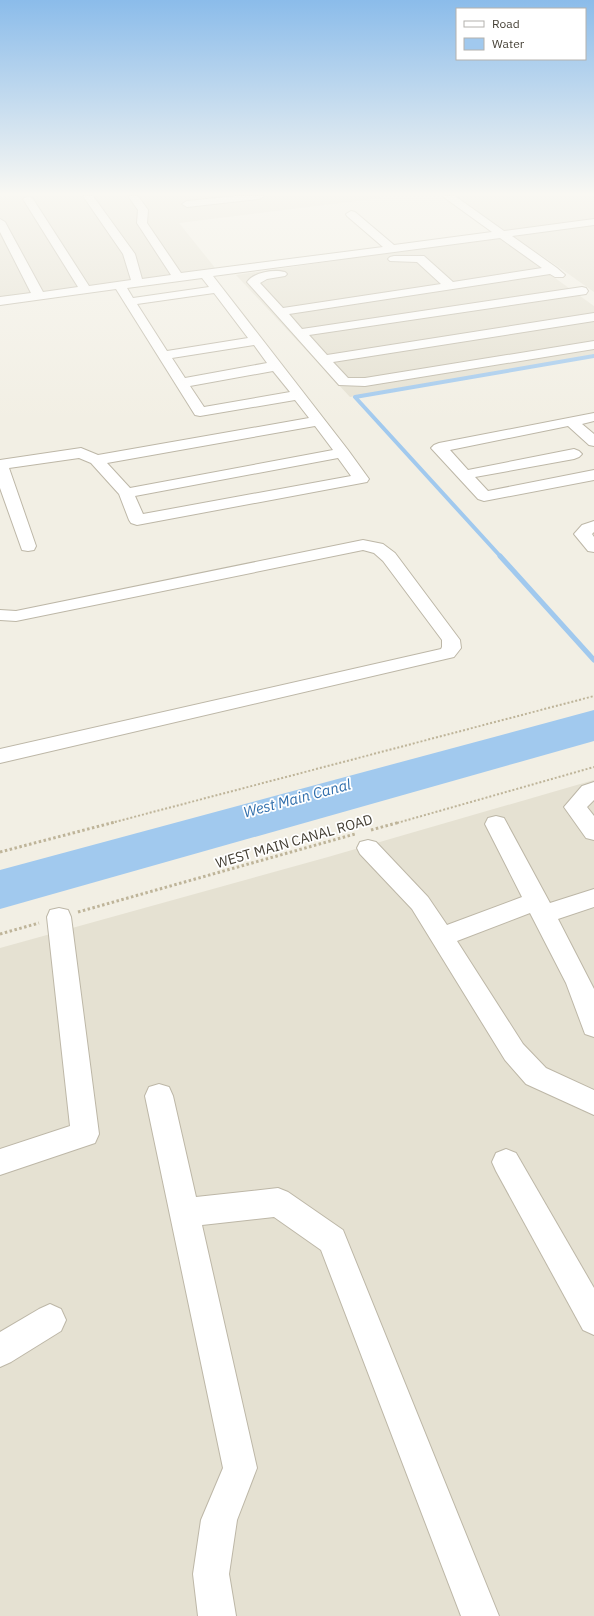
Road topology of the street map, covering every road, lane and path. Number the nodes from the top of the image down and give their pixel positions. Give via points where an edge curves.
1 (26, 271) edge
2 (74, 271) edge
3 (134, 271) edge
4 (174, 271) edge
5 (224, 271) edge
6 (300, 271) edge
7 (435, 271) edge
8 (544, 271) edge
9 (555, 271) edge
10 (205, 274) junction
11 (178, 278) junction
12 (138, 283) junction
13 (119, 285) junction
14 (451, 286) junction
15 (217, 289) junction
16 (86, 290) junction
17 (39, 296) junction
18 (0, 301) edge
19 (129, 302) junction
20 (280, 312) junction
21 (594, 317) edge
22 (299, 333) junction
23 (257, 341) junction
24 (594, 345) edge
25 (164, 355) junction
26 (323, 360) junction
27 (276, 366) junction
28 (182, 383) junction
29 (299, 395) junction
30 (594, 417) edge
31 (319, 421) junction
32 (571, 421) junction
33 (211, 425) junction
34 (542, 426) junction
35 (594, 442) edge
36 (343, 453) junction
37 (574, 454) junction
38 (96, 460) junction
39 (0, 465) edge
40 (594, 473) edge
41 (464, 475) junction
42 (126, 493) junction
43 (594, 526) edge
44 (28, 546) dead end
45 (594, 547) edge
46 (0, 615) edge
47 (594, 696) edge
48 (0, 756) edge
49 (594, 767) edge
50 (594, 790) edge
51 (496, 824) dead end
52 (594, 832) edge
53 (363, 838) junction
54 (0, 852) edge
55 (594, 898) edge
56 (540, 908) junction
57 (59, 917) junction
58 (0, 934) edge
59 (441, 937) junction
60 (594, 1026) edge
61 (160, 1096) dead end
62 (594, 1104) edge
63 (0, 1162) edge
64 (506, 1162) dead end
65 (185, 1213) junction
66 (594, 1319) edge
67 (50, 1320) dead end
68 (0, 1351) edge
69 (218, 1616) edge
70 (480, 1616) edge

1 - 17 street
2 - 16 street
3 - 12 street
4 - 11 street
5 - 10 street
6 - 20 street via 264,276 254,282
7 - 14 street
8 - 14 street
9 - 22 street via 585,293
10 - 11 street
10 - 15 street
11 - 12 street
12 - 13 street
13 - 16 street
13 - 19 street
14 - 20 street
15 - 19 street
15 - 23 street
16 - 17 street
17 - 18 street
19 - 25 street
20 - 22 street
21 - 26 street
22 - 26 street
23 - 25 street
23 - 27 street
24 - 26 street via 365,382 344,382
25 - 28 street
27 - 28 street
27 - 29 street
28 - 33 street
29 - 31 street
29 - 33 street
30 - 32 street
31 - 33 street
31 - 36 street
32 - 34 street
32 - 35 street
33 - 38 street
34 - 37 street
34 - 41 street via 439,448
36 - 42 street
36 - 42 street via 362,479 137,520
37 - 40 street
37 - 41 street
38 - 39 street via 81,453
38 - 42 street
39 - 44 street
40 - 41 street via 484,496
43 - 45 street via 582,534
46 - 48 street via 16,616 363,545 375,546 386,554 451,640 452,648 447,653
47 - 54 path
49 - 53 path, WEST MAIN CANAL ROAD
50 - 52 street via 575,807
51 - 56 street
53 - 57 path, WEST MAIN CANAL ROAD
53 - 59 street via 420,903
55 - 56 street
56 - 59 street
56 - 60 street via 579,984
57 - 58 path, WEST MAIN CANAL ROAD
57 - 63 street via 85,1134
59 - 62 street via 514,1052 527,1067 536,1076
61 - 65 street
64 - 66 street
65 - 69 street via 240,1468 219,1520 210,1574
65 - 70 street via 278,1202 332,1240
67 - 68 street

